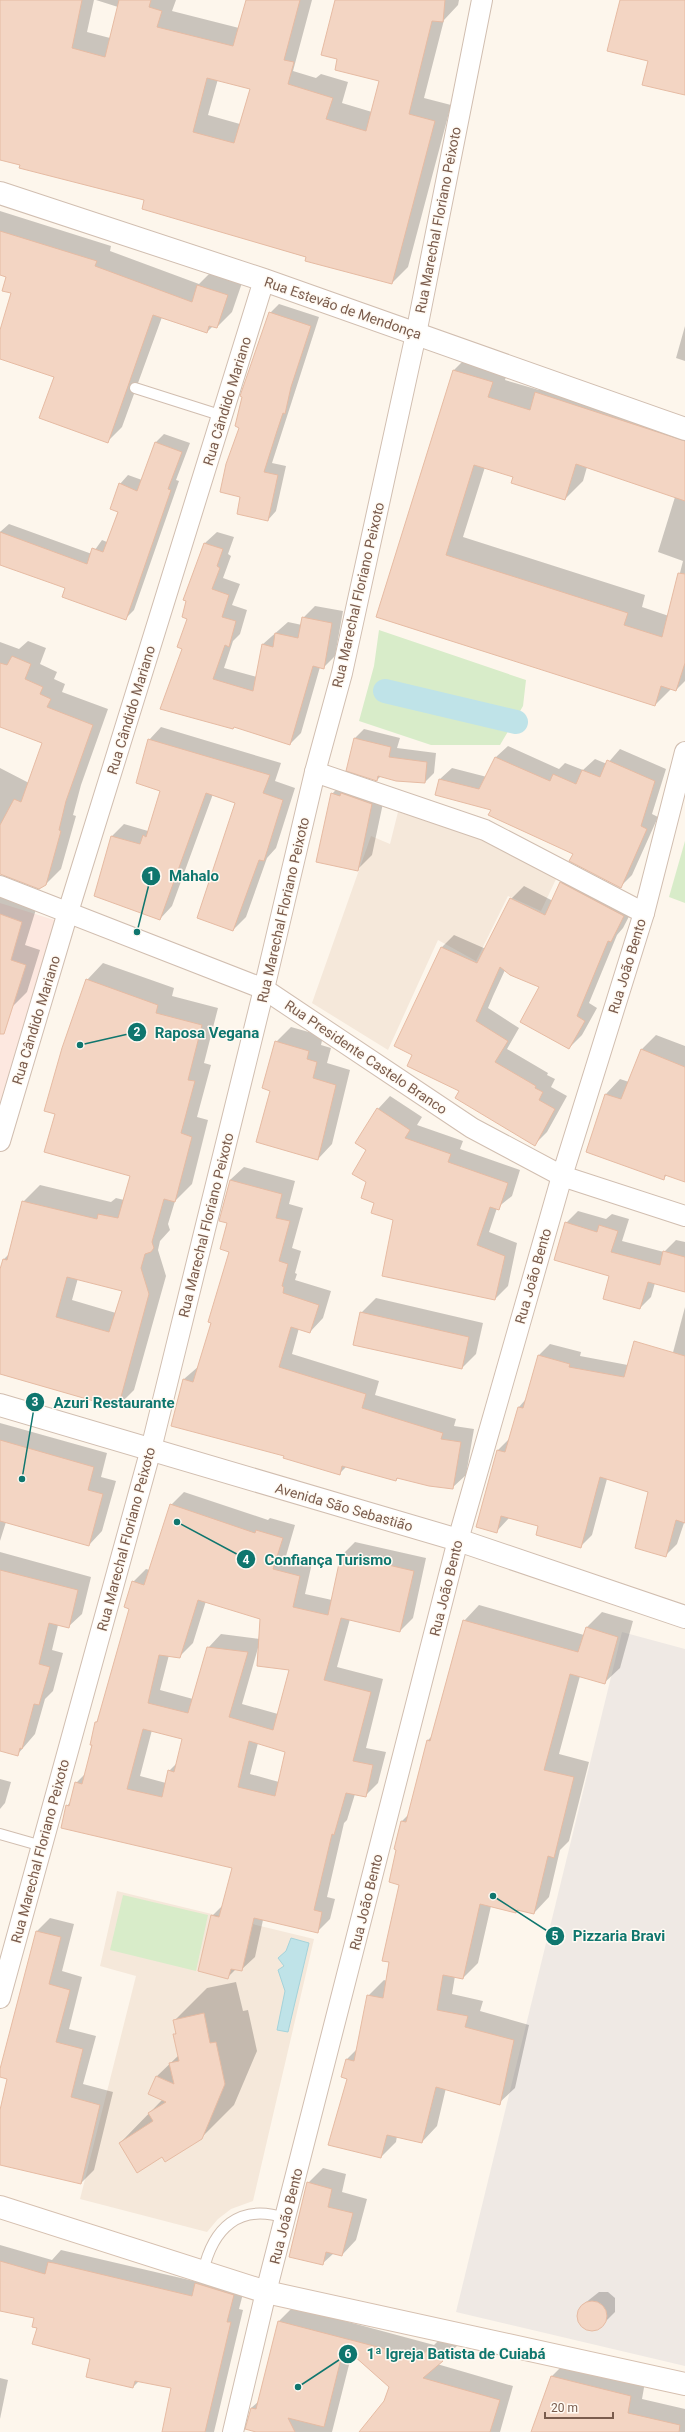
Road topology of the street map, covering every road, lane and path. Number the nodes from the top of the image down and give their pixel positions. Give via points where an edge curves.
1 (482, 0) edge
2 (0, 193) edge
3 (264, 280) junction
4 (416, 334) junction
5 (135, 388) dead end
6 (223, 416) junction
7 (685, 429) edge
8 (685, 752) edge
9 (315, 772) junction
10 (0, 886) edge
11 (68, 912) junction
12 (644, 913) junction
13 (264, 989) junction
14 (0, 1141) edge
15 (562, 1176) junction
16 (685, 1216) edge
17 (0, 1404) edge
18 (150, 1449) junction
19 (458, 1540) junction
20 (685, 1618) edge
21 (0, 1834) edge
22 (42, 1846) junction
23 (0, 1998) edge
24 (0, 2207) edge
25 (285, 2218) junction
26 (203, 2272) junction
27 (266, 2292) junction
28 (685, 2384) edge
29 (232, 2432) edge

1 - 4 street, Rua Marechal Floriano Peixoto
2 - 3 street, Rua Estevão de Mendonça
3 - 4 street, Rua Estevão de Mendonça
3 - 6 street, Rua Cândido Mariano
4 - 7 street, Rua Estevão de Mendonça
4 - 9 street, Rua Marechal Floriano Peixoto via 342,672
5 - 6 lane
6 - 11 street, Rua Cândido Mariano
8 - 12 street, Rua João Bento
9 - 12 street via 485,830
9 - 13 street, Rua Marechal Floriano Peixoto
10 - 11 street, Rua Presidente Castelo Branco
11 - 13 street, Rua Presidente Castelo Branco
11 - 14 street, Rua Cândido Mariano
12 - 15 street, Rua João Bento
13 - 15 street, Rua Presidente Castelo Branco via 472,1128
13 - 18 street, Rua Marechal Floriano Peixoto
15 - 16 street, Rua Presidente Castelo Branco
15 - 19 street, Rua João Bento
17 - 18 street, Avenida São Sebastião
18 - 19 street, Avenida São Sebastião
18 - 22 street, Rua Marechal Floriano Peixoto
19 - 20 street, Avenida São Sebastião
19 - 25 street, Rua João Bento
21 - 22 lane
22 - 23 street, Rua Marechal Floriano Peixoto
24 - 26 street
25 - 26 lane via 256,2212 229,2223 211,2246
25 - 27 street, Rua João Bento
26 - 27 street
27 - 28 street
27 - 29 street, Rua João Bento

